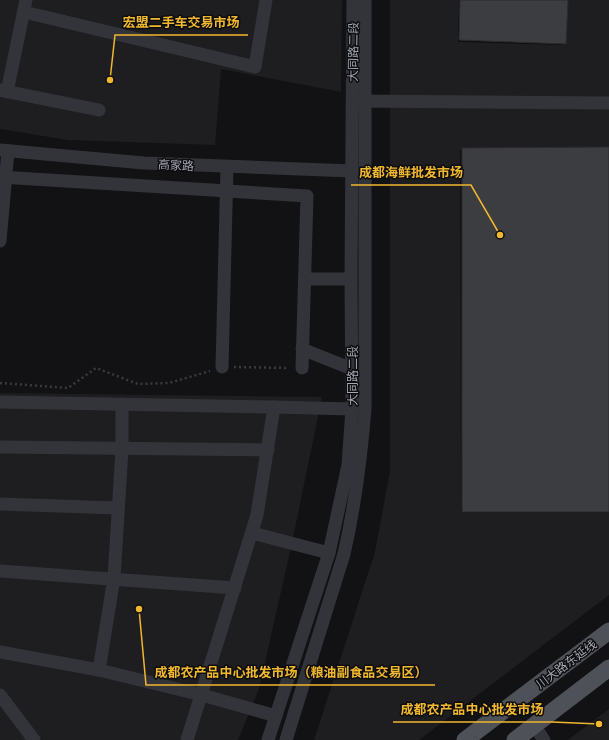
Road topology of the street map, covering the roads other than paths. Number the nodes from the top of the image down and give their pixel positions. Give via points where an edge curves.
1 (266, 0) edge
2 (353, 0) edge
3 (365, 0) edge
4 (25, 6) edge
5 (4, 91) edge
6 (358, 101) junction
7 (609, 103) edge
8 (99, 110) dead end
9 (4, 151) edge
10 (227, 167) junction
11 (352, 171) junction
12 (3, 178) edge
13 (226, 192) junction
14 (0, 242) edge
15 (305, 279) junction
16 (351, 279) junction
17 (302, 349) junction
18 (222, 367) road end
19 (302, 368) road end
20 (352, 369) junction
21 (0, 402) edge
22 (122, 404) junction
23 (274, 407) junction
24 (352, 409) junction
25 (0, 447) edge
26 (122, 449) junction
27 (268, 450) junction
28 (0, 504) edge
29 (118, 508) junction
30 (252, 534) junction
31 (329, 553) junction
32 (0, 571) edge
33 (114, 578) junction
34 (235, 588) junction
35 (609, 631) edge
36 (0, 652) edge
37 (609, 668) edge
38 (99, 670) junction
39 (0, 695) edge
40 (202, 695) junction
41 (276, 716) junction
42 (534, 725) junction
43 (34, 740) edge
44 (187, 740) edge
45 (268, 740) edge
46 (286, 740) edge
47 (464, 740) edge
48 (515, 740) edge
49 (544, 740) edge

1 - 4 street via 255,67
2 - 6 street, 大同路二段
3 - 6 street, 大同路二段
4 - 5 street
5 - 8 street
6 - 7 street
6 - 11 street, 大同路二段
6 - 46 street, 大同路二段 via 365,409 360,461 344,554
9 - 10 street, 高家路
9 - 12 street
10 - 11 street, 高家路
10 - 13 street
11 - 16 street, 大同路二段
12 - 13 street
12 - 14 street
13 - 15 street via 307,196
13 - 18 street
15 - 16 street
15 - 17 street
16 - 20 street, 大同路二段
17 - 19 street
17 - 20 street
20 - 24 street, 大同路二段
21 - 22 street
22 - 23 street
22 - 26 street
23 - 24 street
23 - 27 street
24 - 31 street, 大同路二段 via 348,465
25 - 26 street
26 - 27 street
26 - 29 street
27 - 30 street
28 - 29 street
29 - 33 street
30 - 31 street
30 - 34 street
31 - 41 street, 大同路二段
32 - 33 street
33 - 34 street
33 - 38 street
34 - 40 street
35 - 47 main road, 川大路东延线
36 - 38 street
37 - 42 main road
38 - 40 street
39 - 43 street
40 - 41 street
40 - 44 street
41 - 45 street, 大同路二段
42 - 48 main road
42 - 49 street

